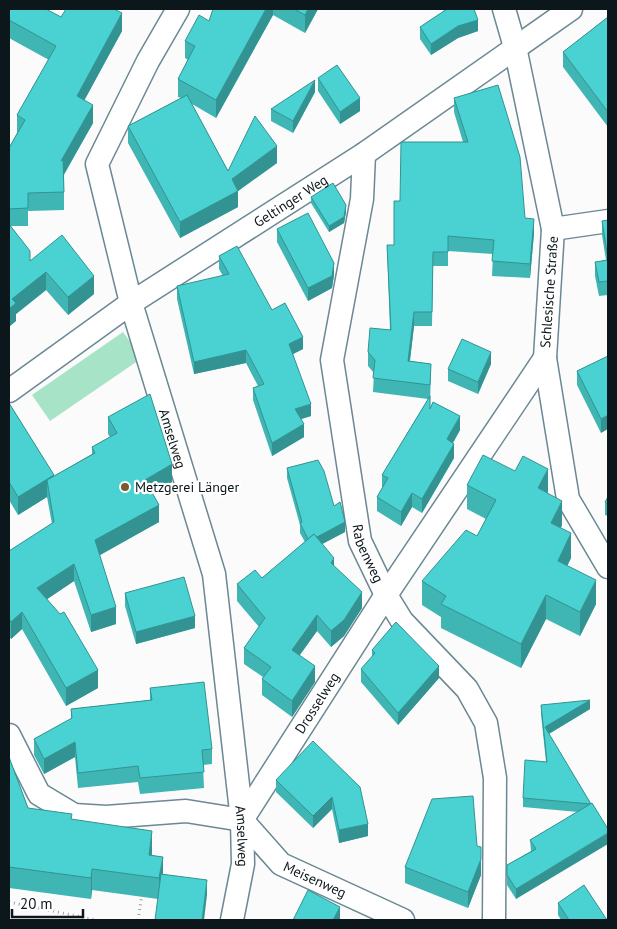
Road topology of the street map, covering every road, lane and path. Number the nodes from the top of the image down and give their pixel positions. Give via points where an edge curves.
1 (178, 9) edge
2 (504, 9) edge
3 (571, 9) edge
4 (515, 47) junction
5 (364, 154) junction
6 (608, 221) edge
7 (553, 228) junction
8 (131, 303) junction
9 (545, 358) junction
10 (9, 391) edge
11 (608, 567) edge
12 (386, 595) junction
13 (9, 735) edge
14 (242, 820) junction
15 (142, 890) edge
16 (9, 902) edge
17 (96, 920) edge
18 (138, 920) edge
19 (232, 920) edge
20 (403, 920) edge
21 (494, 920) edge

1 - 8 street, Amselweg via 148,60 97,164
2 - 4 street, Schlesische Straße
3 - 4 street, Geltinger Weg
4 - 5 street, Geltinger Weg
4 - 7 street, Schlesische Straße
5 - 8 street, Geltinger Weg
5 - 12 street, Rabenweg via 362,199 332,360 360,541
6 - 7 street
7 - 9 street, Schlesische Straße
8 - 10 street, Geltinger Weg
8 - 14 street, Amselweg via 214,574
9 - 11 street, Schlesische Straße via 568,499
9 - 12 street, Drosselweg
12 - 14 street, Drosselweg
12 - 21 street, Rabenweg via 402,621 468,689 486,722 495,778
13 - 14 street via 39,794 74,815 106,817 186,811
14 - 19 street, Amselweg via 242,864
14 - 20 street, Meisenweg via 281,864
15 - 18 path
16 - 17 path

